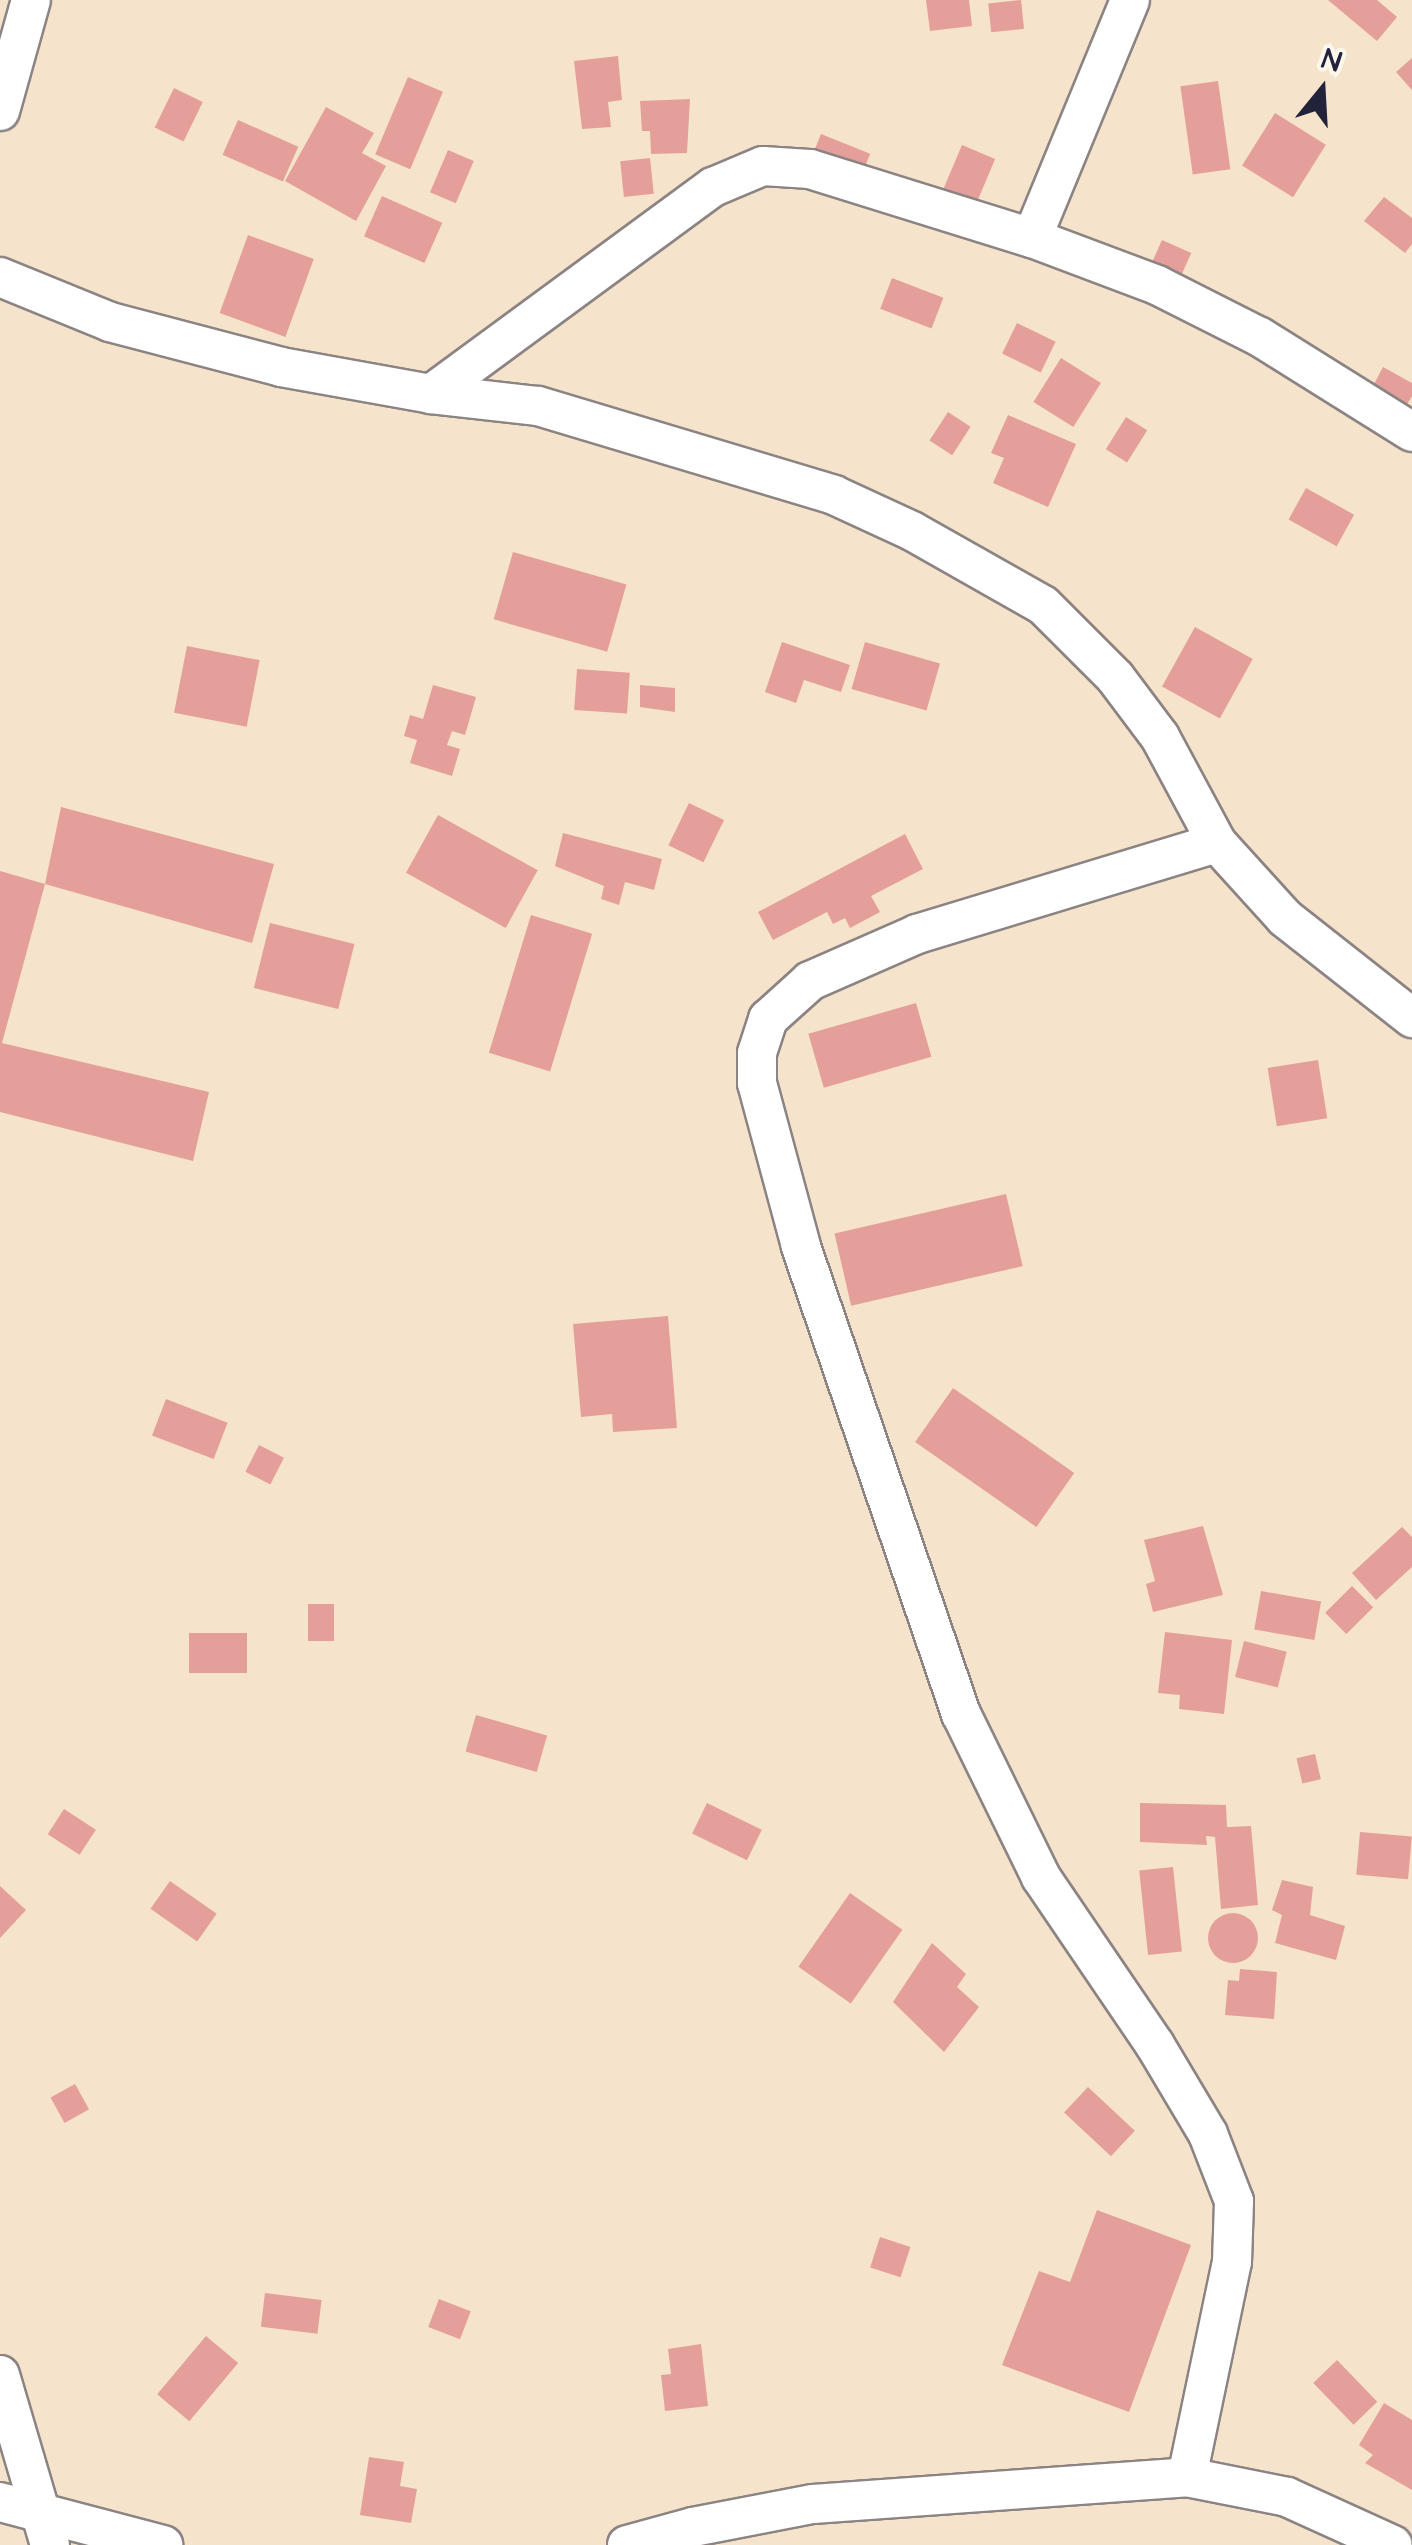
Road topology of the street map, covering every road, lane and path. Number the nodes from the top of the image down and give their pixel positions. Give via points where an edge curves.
1 (30, 0) edge
2 (1130, 0) edge
3 (0, 112) edge
4 (1032, 238) junction
5 (0, 277) edge
6 (431, 394) junction
7 (1412, 432) edge
8 (1217, 843) junction
9 (1412, 1018) edge
10 (0, 2376) edge
11 (1187, 2477) junction
12 (0, 2502) edge
13 (46, 2529) edge
14 (163, 2545) edge
15 (627, 2545) edge
16 (1393, 2545) edge

1 - 3 street
2 - 4 street
4 - 6 street via 810,170 763,166 713,187
4 - 7 street via 1157,285 1260,337
5 - 6 street via 110,322 281,367
6 - 8 street via 538,406 834,495 1043,604 1115,678 1160,737
8 - 9 street via 1285,918
8 - 11 street via 917,934 810,981 768,1019 757,1053 757,1082 802,1246 961,1714 1040,1877 1155,2045 1208,2134 1234,2201 1232,2262
10 - 13 street
11 - 15 street via 813,2504
11 - 16 street via 1287,2496
12 - 13 street
13 - 14 street

